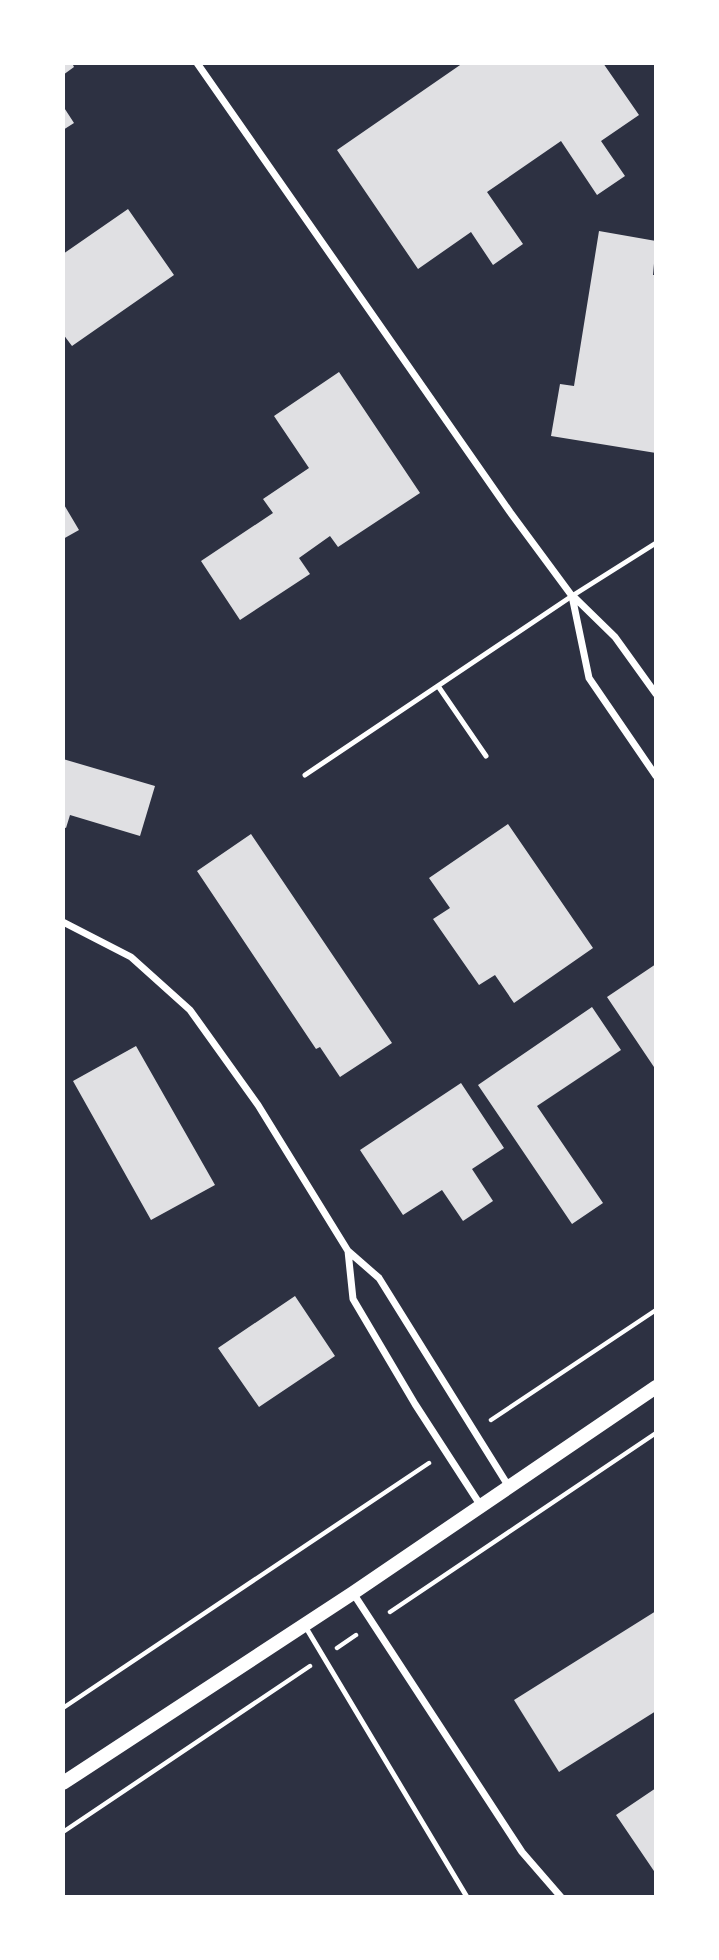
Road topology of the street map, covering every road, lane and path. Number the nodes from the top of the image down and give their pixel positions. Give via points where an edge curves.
1 (197, 63) edge
2 (656, 543) edge
3 (572, 596) junction
4 (438, 686) junction
5 (656, 694) edge
6 (486, 756) dead end
7 (305, 775) dead end
8 (656, 776) edge
9 (63, 922) edge
10 (348, 1251) junction
11 (656, 1310) edge
12 (656, 1387) edge
13 (474, 1431) junction
14 (446, 1452) junction
15 (509, 1487) junction
16 (481, 1506) junction
17 (353, 1593) junction
18 (304, 1624) junction
19 (63, 1708) edge
20 (63, 1783) edge
21 (467, 1897) edge
22 (561, 1897) edge

1 - 3 street
2 - 3 lane
3 - 4 lane
3 - 5 street via 615,637
3 - 8 street via 589,678
4 - 6 lane
4 - 7 lane
9 - 10 street via 131,957 190,1010 258,1105
10 - 13 street via 379,1278
10 - 14 street via 353,1299
11 - 13 path
12 - 15 main road
13 - 15 street
14 - 16 street
14 - 19 path
15 - 16 main road
16 - 17 main road
17 - 18 main road
17 - 22 street via 522,1852
18 - 20 main road
18 - 21 lane

